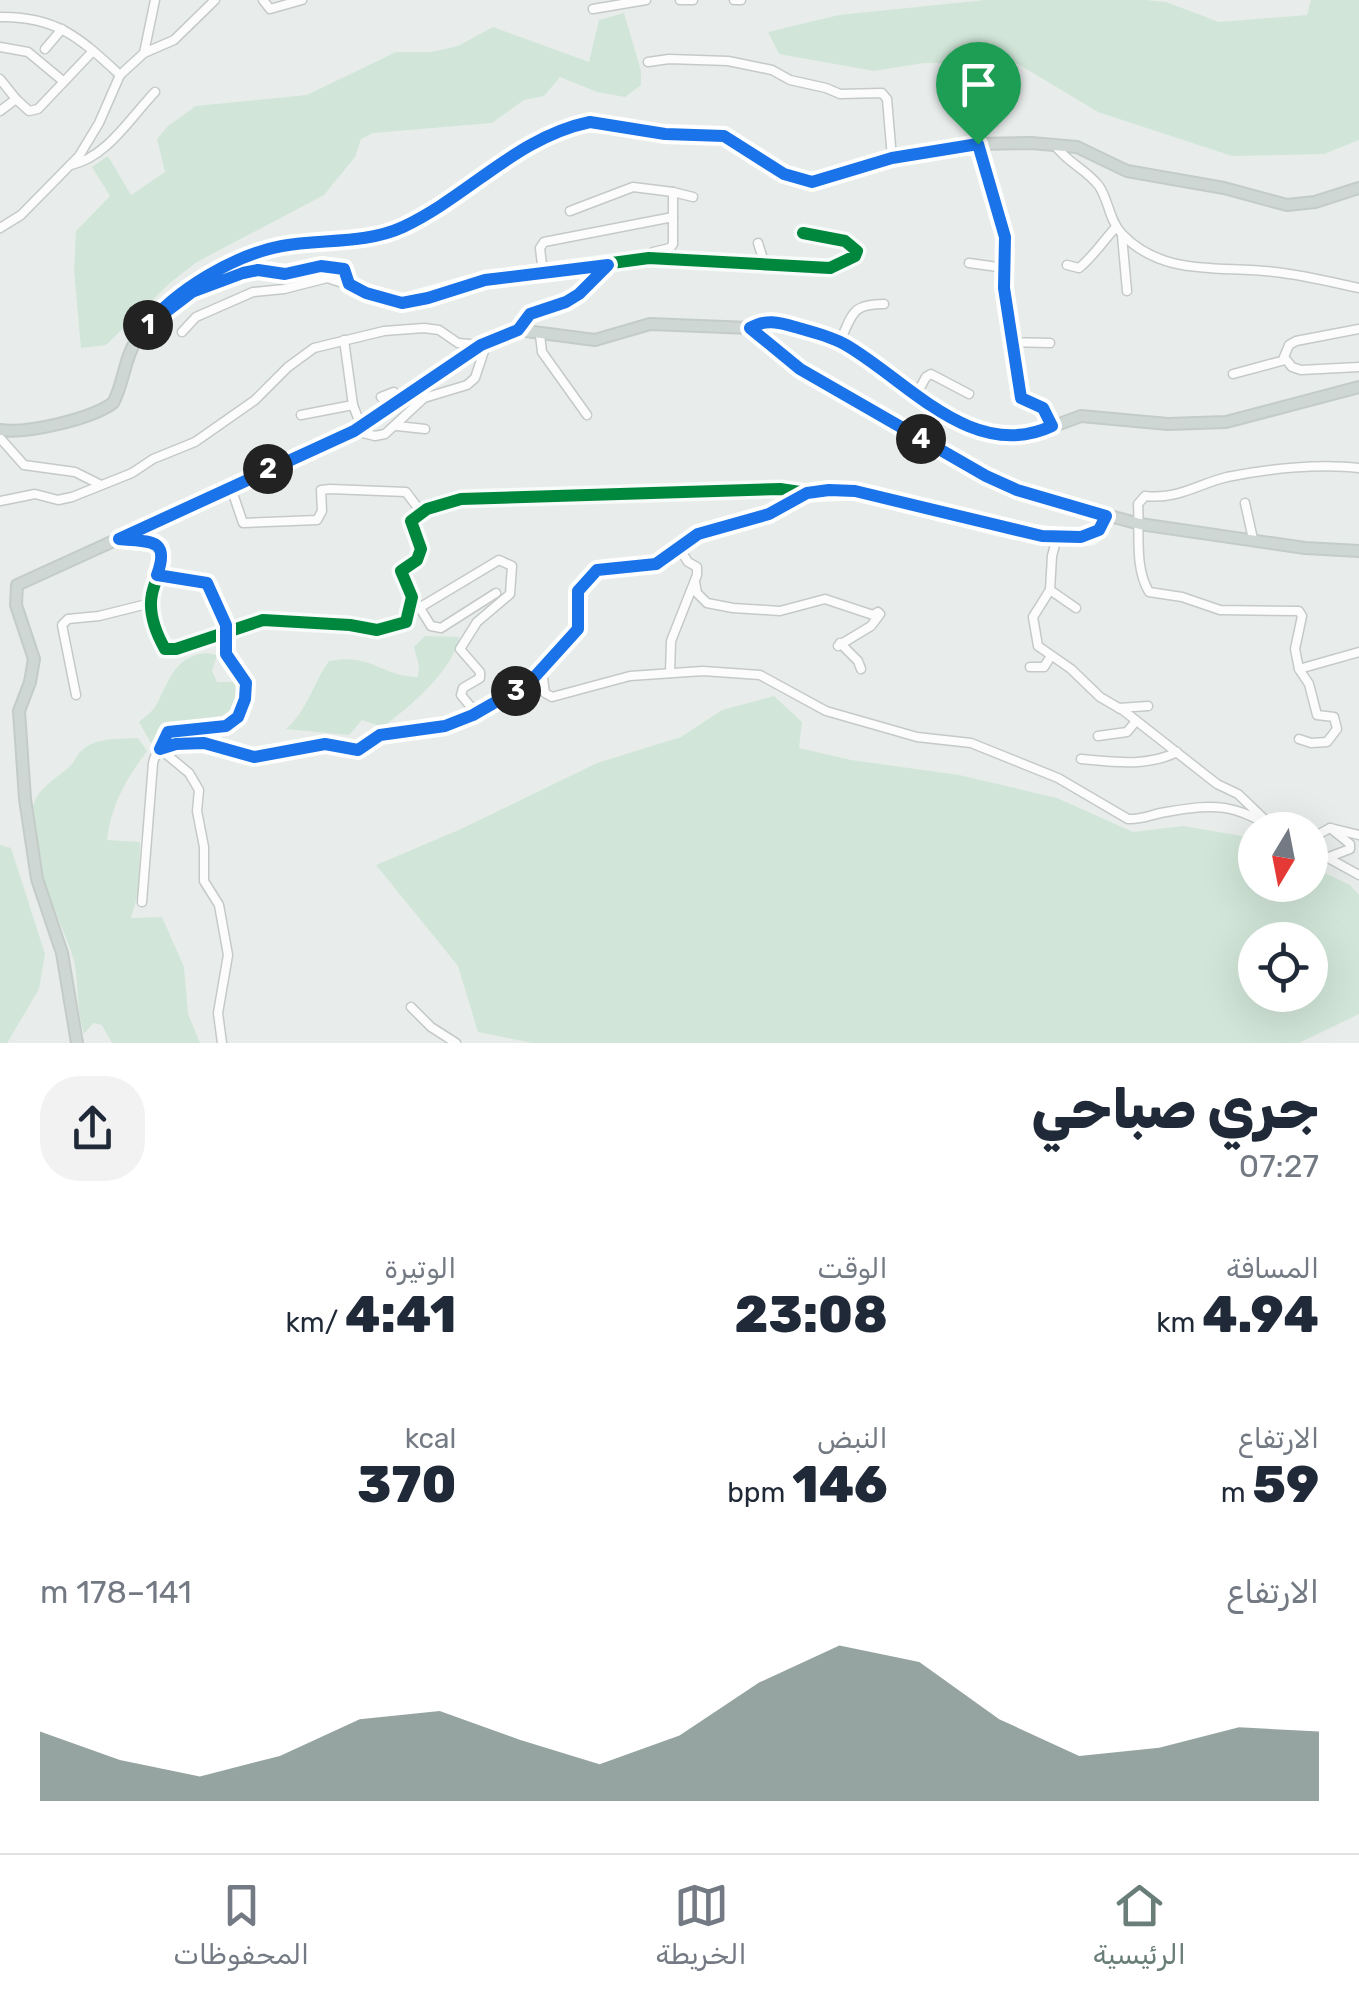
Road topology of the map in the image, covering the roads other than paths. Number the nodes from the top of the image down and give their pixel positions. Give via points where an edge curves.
1 (155, 0) edge
2 (215, 0) edge
3 (264, 0) edge
4 (302, 0) edge
5 (646, 0) edge
6 (680, 0) edge
7 (693, 0) edge
8 (594, 8) dead end
9 (0, 18) edge
10 (62, 29) junction
11 (0, 47) edge
12 (45, 49) dead end
13 (93, 50) junction
14 (144, 54) junction
15 (648, 62) dead end
16 (120, 75) junction
17 (0, 79) edge
18 (63, 81) junction
19 (155, 92) dead end
20 (16, 99) junction
21 (0, 111) edge
22 (978, 144) junction
23 (1054, 144) junction
24 (892, 158) junction
25 (70, 165) junction
26 (1359, 188) edge
27 (673, 192) junction
28 (693, 197) dead end
29 (570, 211) dead end
30 (672, 216) junction
31 (0, 228) edge
32 (1119, 231) junction
33 (803, 233) dead end
34 (758, 242) dead end
35 (650, 258) junction
36 (764, 262) junction
37 (969, 262) dead end
38 (608, 265) junction
39 (1067, 265) dead end
40 (1005, 268) junction
41 (543, 274) junction
42 (349, 284) junction
43 (1359, 288) edge
44 (1127, 291) dead end
45 (884, 304) dead end
46 (146, 327) junction
47 (750, 328) junction
48 (1359, 329) edge
49 (518, 330) junction
50 (182, 332) dead end
51 (540, 335) junction
52 (344, 340) junction
53 (840, 342) junction
54 (1010, 342) junction
55 (1050, 342) dead end
56 (484, 344) junction
57 (1285, 360) junction
58 (1359, 367) edge
59 (1233, 374) dead end
60 (1359, 388) edge
61 (969, 394) dead end
62 (916, 395) junction
63 (381, 397) dead end
64 (400, 402) junction
65 (353, 405) junction
66 (301, 415) dead end
67 (587, 415) dead end
68 (396, 426) junction
69 (1052, 426) junction
70 (358, 428) junction
71 (425, 429) dead end
72 (0, 430) edge
73 (2, 443) edge
74 (1359, 468) edge
75 (102, 485) junction
76 (230, 486) junction
77 (807, 493) junction
78 (0, 501) edge
79 (1244, 503) dead end
80 (421, 512) junction
81 (1106, 516) junction
82 (1140, 524) junction
83 (1057, 538) junction
84 (119, 539) junction
85 (1252, 539) junction
86 (679, 548) junction
87 (1359, 551) edge
88 (157, 575) junction
89 (696, 582) junction
90 (1050, 590) junction
91 (496, 593) dead end
92 (412, 597) junction
93 (151, 603) junction
94 (420, 608) junction
95 (1076, 608) dead end
96 (224, 635) junction
97 (1359, 652) edge
98 (1051, 656) junction
99 (1030, 667) dead end
100 (861, 669) dead end
101 (1299, 669) junction
102 (542, 671) junction
103 (670, 674) junction
104 (76, 695) dead end
105 (1148, 706) dead end
106 (1119, 708) junction
107 (476, 713) junction
108 (1136, 722) junction
109 (1098, 736) dead end
110 (1299, 739) dead end
111 (160, 749) junction
112 (1177, 752) junction
113 (1082, 759) dead end
114 (1243, 812) edge
115 (1257, 812) edge
116 (1330, 828) joint
117 (1359, 835) edge
118 (1329, 857) joint
119 (1359, 874) edge
120 (142, 902) dead end
121 (411, 1008) dead end
122 (77, 1043) edge
123 (222, 1043) edge
124 (456, 1043) edge

1 - 14 street
2 - 14 street via 174,40
3 - 4 street via 270,8
5 - 8 street
6 - 7 street
9 - 10 street via 37,19
10 - 12 street
10 - 13 street
11 - 18 street via 28,52
13 - 16 street
13 - 18 street
14 - 16 street
15 - 24 street via 728,61 840,94 882,93
16 - 25 street
17 - 20 street
18 - 20 street via 33,111
19 - 25 street via 101,150
20 - 21 street
22 - 23 main road
22 - 24 main road
22 - 40 street via 1003,226
23 - 26 main road via 1127,171 1287,205
23 - 32 street via 1099,186
24 - 46 main road via 812,182 784,174 724,136 590,122 523,148 404,226 248,256 187,287
25 - 31 street
27 - 28 street
27 - 29 street via 633,187
27 - 30 street
30 - 35 street via 673,244
30 - 41 street via 544,242
32 - 39 street via 1086,264
32 - 43 street via 1142,250 1182,267 1278,272
32 - 44 street
33 - 36 street via 849,242 855,256 830,268
34 - 36 street
35 - 36 street
35 - 38 street
37 - 40 street
38 - 41 street
38 - 49 street via 579,294 530,314
40 - 54 street
41 - 42 street via 485,280 402,303
42 - 46 street via 344,269 331,266 243,273 192,292
42 - 50 street via 326,278 253,292 196,317
45 - 53 street via 856,308
46 - 72 main road via 134,341 114,404 60,423
47 - 51 main road via 650,324 595,340
47 - 53 main road via 767,321
47 - 81 main road via 800,369 986,476
48 - 57 street via 1296,341
49 - 51 main road
49 - 56 main road
51 - 67 street via 542,352
52 - 56 street via 424,328 458,343
52 - 65 street
52 - 75 street via 314,348 196,442
53 - 62 main road
54 - 55 street
54 - 69 street via 1021,398 1043,408
56 - 64 main road
56 - 68 street via 475,378 424,398
57 - 58 street via 1300,370
57 - 59 street
60 - 69 main road via 1226,422 1081,416
61 - 62 street via 931,374
62 - 69 main road via 947,416 1000,434 1026,436
63 - 64 street via 394,392
64 - 70 main road
65 - 66 street
65 - 70 street
68 - 70 street via 375,436
68 - 71 street
70 - 76 main road
73 - 75 street via 24,465 75,472
74 - 82 street via 1228,477 1176,496 1145,496 1138,504
75 - 78 street via 58,500 35,494
76 - 80 street via 243,524 317,520 321,490 330,489 406,492
76 - 84 main road
77 - 80 street via 780,488 494,496
77 - 83 street via 855,491
77 - 86 street via 769,514 698,534
79 - 85 street
80 - 92 street via 411,522 420,554 401,571
81 - 82 main road
81 - 83 street via 1096,534
82 - 85 main road
82 - 101 street via 1147,590 1220,610 1299,611
83 - 90 street
84 - 88 street via 160,547
84 - 122 main road via 23,581 15,592 34,658 19,726 34,861 62,952
85 - 87 main road
86 - 89 street via 696,567
86 - 102 street via 656,564 597,570 578,591 580,626
88 - 93 street
88 - 96 street via 207,583 226,625
89 - 100 street via 707,603 733,608 780,611 825,599 878,612 871,626 839,644
89 - 103 street via 671,641
90 - 95 street
90 - 98 street via 1032,626 1038,646
91 - 94 street via 441,628 431,626
92 - 94 street
92 - 96 street via 406,622 388,629 263,620
93 - 96 street via 166,649
93 - 104 street via 62,625
94 - 107 street via 499,560 512,566 510,594 460,649 480,672 461,695
96 - 111 street via 226,654 246,683 238,717 213,730 168,732
97 - 101 street
98 - 99 street via 1044,668
98 - 106 street
101 - 110 street via 1317,715 1334,717 1337,729 1326,742
102 - 103 street via 552,697 630,676
102 - 107 street
103 - 114 street via 760,675 826,711 917,737 970,744 1058,778 1128,818 1220,804
105 - 106 street
106 - 108 street
107 - 111 street via 445,726 380,735 358,750 325,744 254,757 204,743
108 - 109 street via 1128,732
108 - 112 street
111 - 120 street via 150,782
111 - 123 street via 189,772 199,790 204,881 219,906 228,955 218,1013
112 - 113 street via 1129,763
112 - 115 street
116 - 117 street
116 - 118 street via 1350,849
118 - 119 street
121 - 124 street

